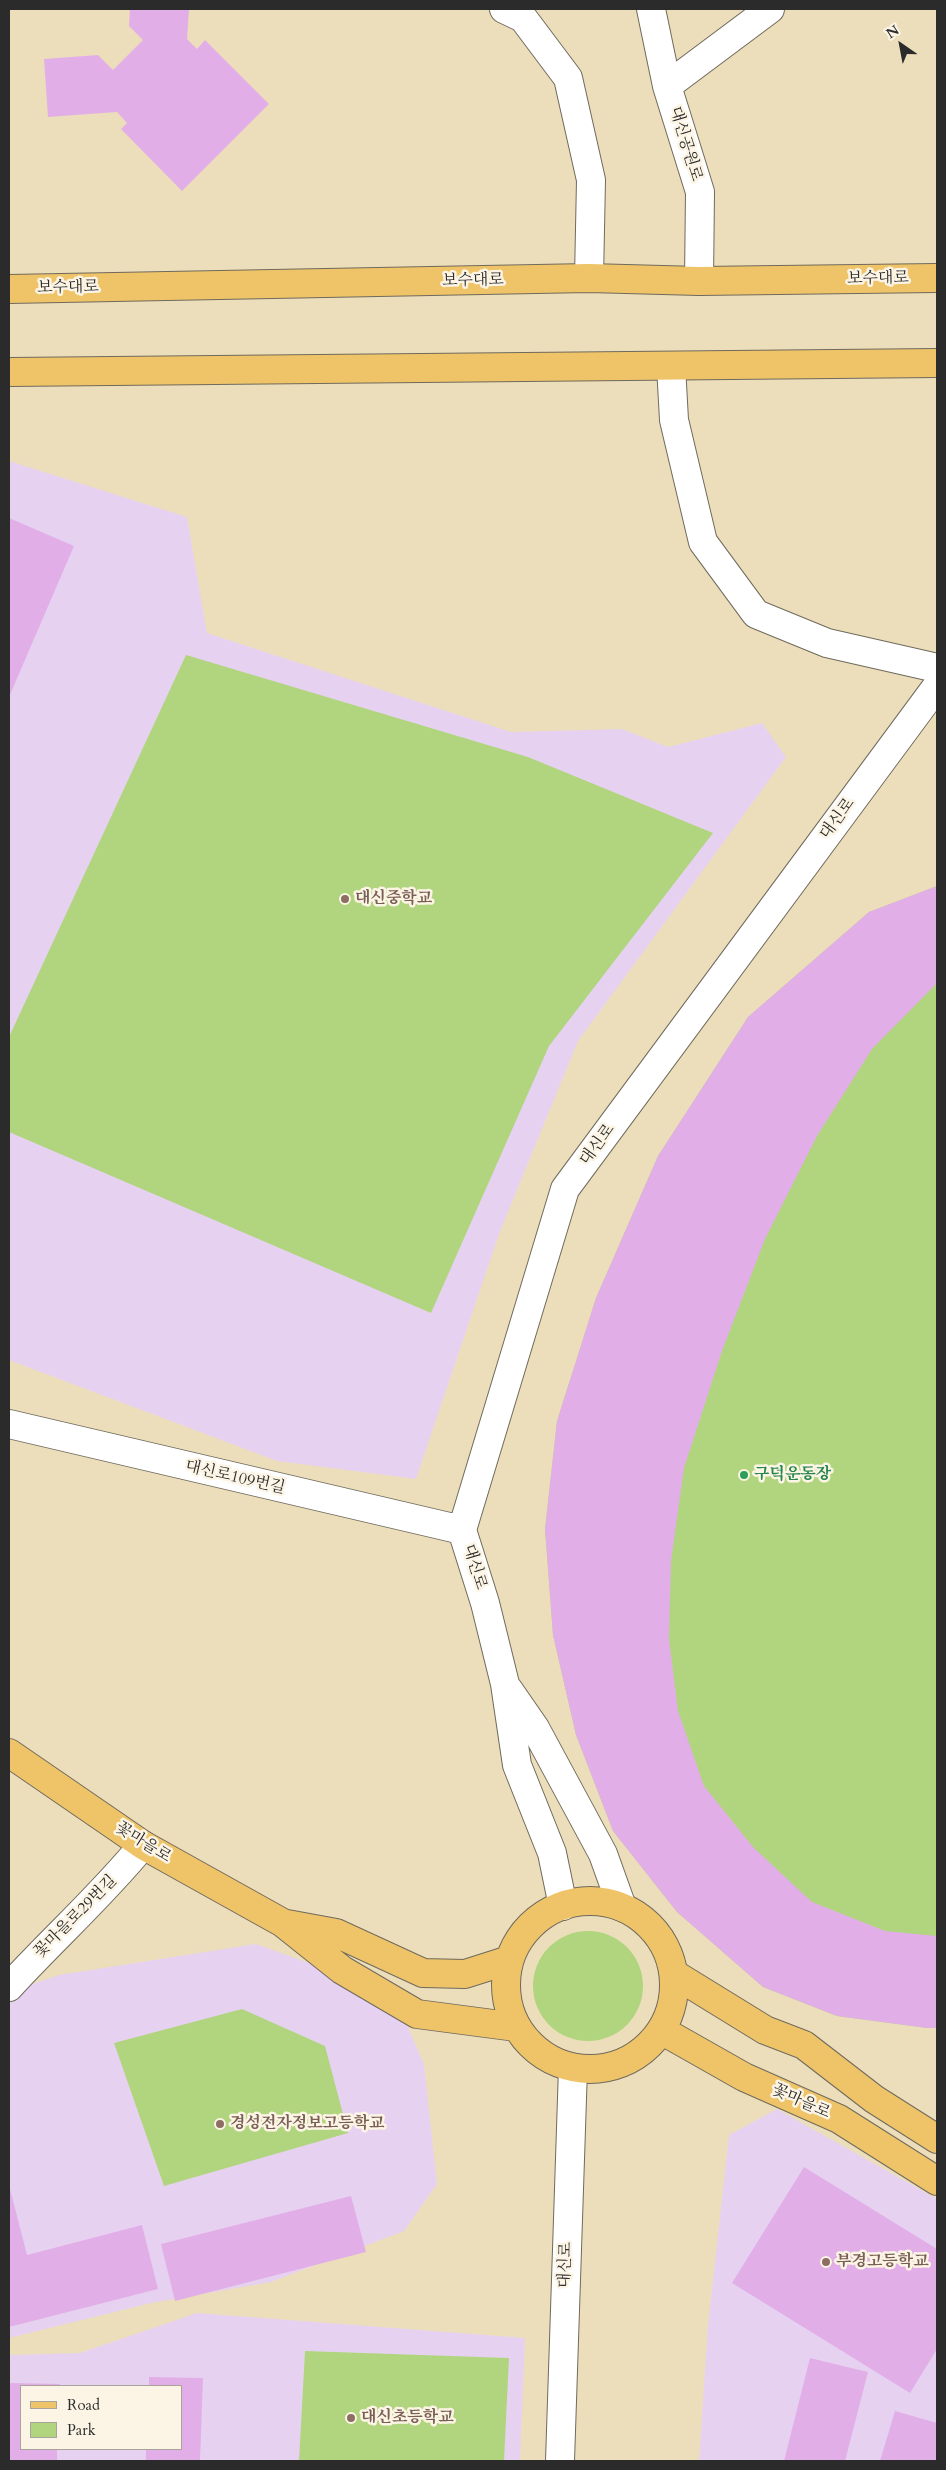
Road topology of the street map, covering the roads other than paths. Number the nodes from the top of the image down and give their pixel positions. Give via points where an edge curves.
1 (504, 9) edge
2 (651, 9) edge
3 (770, 9) edge
4 (667, 86) junction
5 (589, 278) junction
6 (937, 278) edge
7 (699, 280) junction
8 (9, 289) edge
9 (937, 363) edge
10 (671, 366) junction
11 (15, 376) edge
12 (937, 668) edge
13 (937, 686) edge
14 (9, 1424) edge
15 (462, 1530) junction
16 (505, 1684) junction
17 (9, 1753) edge
18 (143, 1846) junction
19 (563, 1906) junction
20 (622, 1907) junction
21 (283, 1923) junction
22 (509, 1960) junction
23 (674, 1974) junction
24 (9, 1987) edge
25 (516, 2027) junction
26 (661, 2030) junction
27 (572, 2068) junction
28 (937, 2140) edge
29 (937, 2181) edge
30 (560, 2461) edge

1 - 5 street via 523,18 568,78 591,180
2 - 4 street, 대신공원로
3 - 4 street
4 - 7 street, 대신공원로 via 700,192
5 - 7 main road, 보수대로
5 - 8 main road, 보수대로
6 - 7 main road, 보수대로
9 - 10 main road
10 - 11 main road
10 - 12 street via 674,420 703,542 756,614 828,643
13 - 15 street, 대신로 via 565,1189
14 - 15 street, 대신로109번길
15 - 16 street, 대신로 via 485,1603
16 - 19 street, 대신로 via 517,1765 552,1853
16 - 20 street, 대신로 via 535,1728 603,1854
17 - 18 main road, 꽃마을로
18 - 21 main road, 꽃마을로
18 - 24 street, 꽃마을로29번길 via 107,1888
19 - 20 main road via 593,1902
19 - 22 main road via 540,1918 521,1937
20 - 23 main road via 647,1923 665,1946
21 - 22 main road, 꽃마을로 via 336,1933 423,1973 465,1974
21 - 25 main road, 꽃마을로 via 342,1970 416,2014
22 - 25 main road via 506,1995
23 - 26 main road via 673,2004
23 - 28 main road via 765,2030 804,2045 874,2099
25 - 27 main road via 531,2046 550,2060
26 - 27 main road via 638,2055 607,2068
26 - 29 main road, 꽃마을로 via 744,2077 839,2119
27 - 30 street, 대신로

